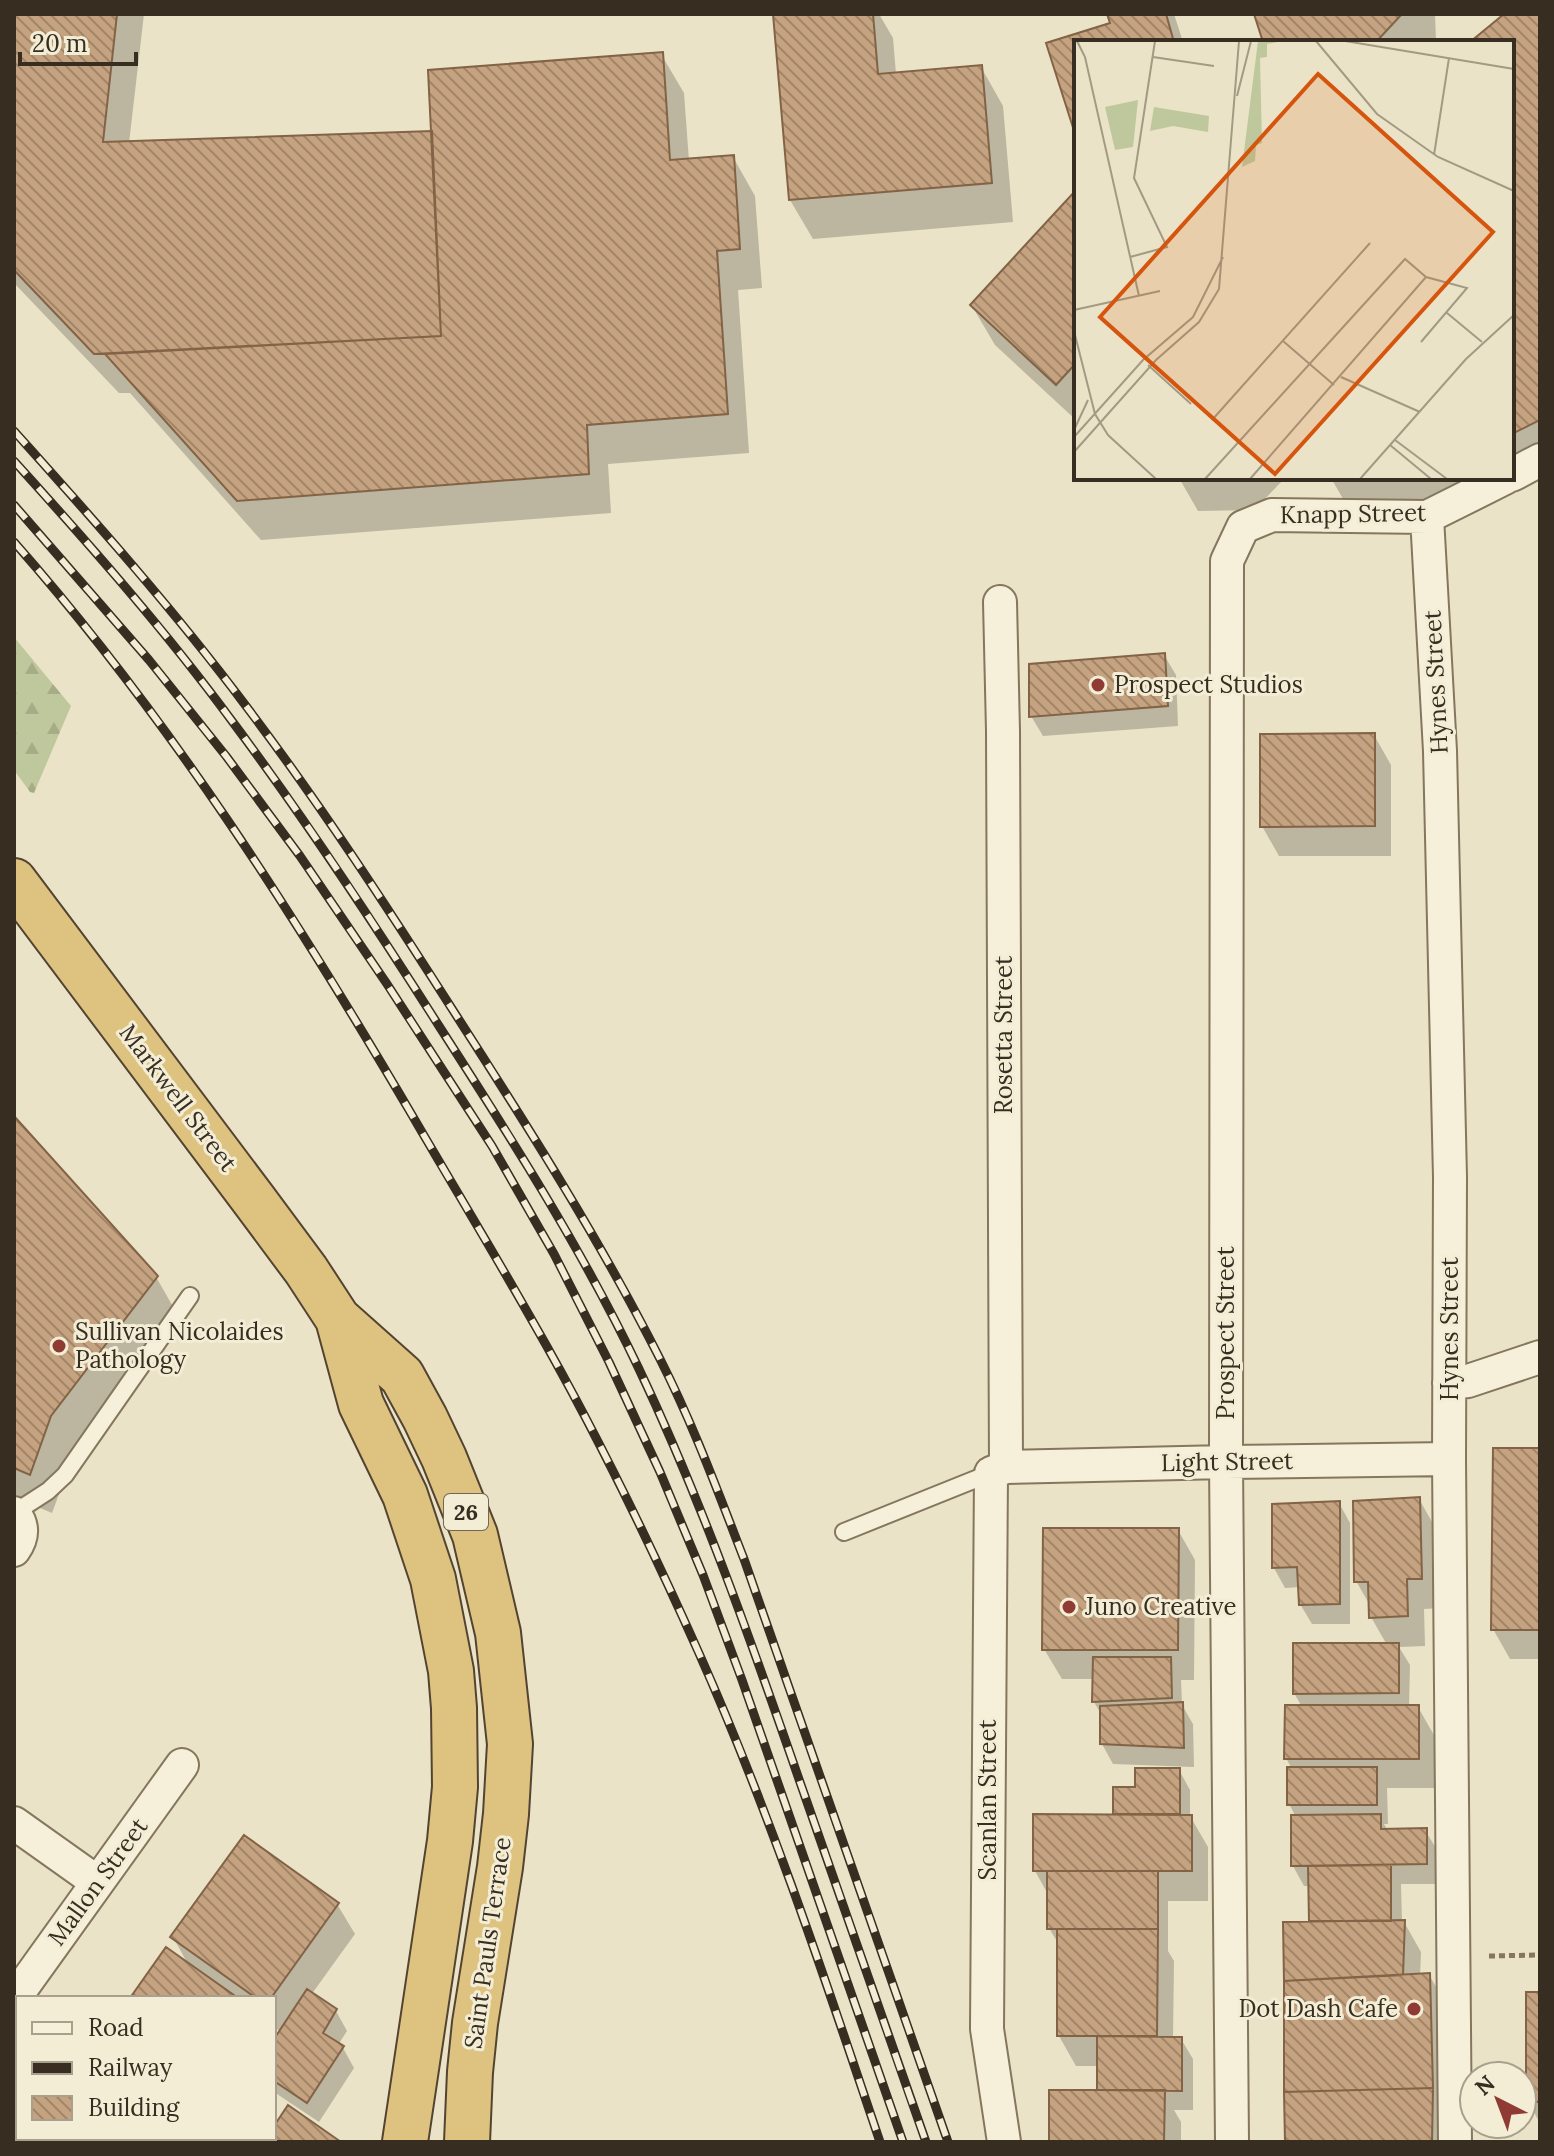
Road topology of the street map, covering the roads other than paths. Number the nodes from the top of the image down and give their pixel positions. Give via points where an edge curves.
1 (1540, 460) edge
2 (1514, 474) edge
3 (1501, 480) edge
4 (1427, 517) junction
5 (1243, 527) joint
6 (1000, 602) dead end
7 (14, 881) edge
8 (190, 1296) dead end
9 (338, 1319) junction
10 (1540, 1357) edge
11 (1449, 1383) junction
12 (1449, 1459) junction
13 (1226, 1462) junction
14 (998, 1470) junction
15 (14, 1513) edge
16 (844, 1532) dead end
17 (14, 1550) edge
18 (510, 1744) joint
19 (182, 1765) dead end
20 (14, 1823) edge
21 (97, 1882) junction
22 (16, 1996) edge
23 (405, 2142) edge
24 (467, 2142) edge
25 (1004, 2142) edge
26 (1232, 2142) edge
27 (1455, 2142) edge

1 - 2 street
3 - 4 street, Knapp Street
4 - 5 street, Knapp Street via 1272,515
4 - 11 street, Hynes Street via 1440,751
5 - 13 street, Prospect Street via 1227,561
6 - 14 street, Rosetta Street
7 - 9 highway, Markwell Street / 26
8 - 15 lane via 65,1475
9 - 18 highway, Markwell Street / 26 via 402,1376 461,1496 498,1633
9 - 23 highway, Markwell Street / 26 via 361,1404 405,1495 433,1579 451,1671 456,1747 450,1841
10 - 11 street
11 - 12 street, Hynes Street
12 - 13 street, Light Street
12 - 27 street, Hynes Street
13 - 14 street, Light Street
13 - 26 street, Prospect Street
14 - 16 lane
14 - 25 street, Scanlan Street via 987,2029
15 - 17 street via 22,1525
18 - 24 highway, Saint Pauls Terrace / 26 via 505,1828 475,2023
19 - 21 street, Mallon Street
20 - 21 street
21 - 22 street, Mallon Street

